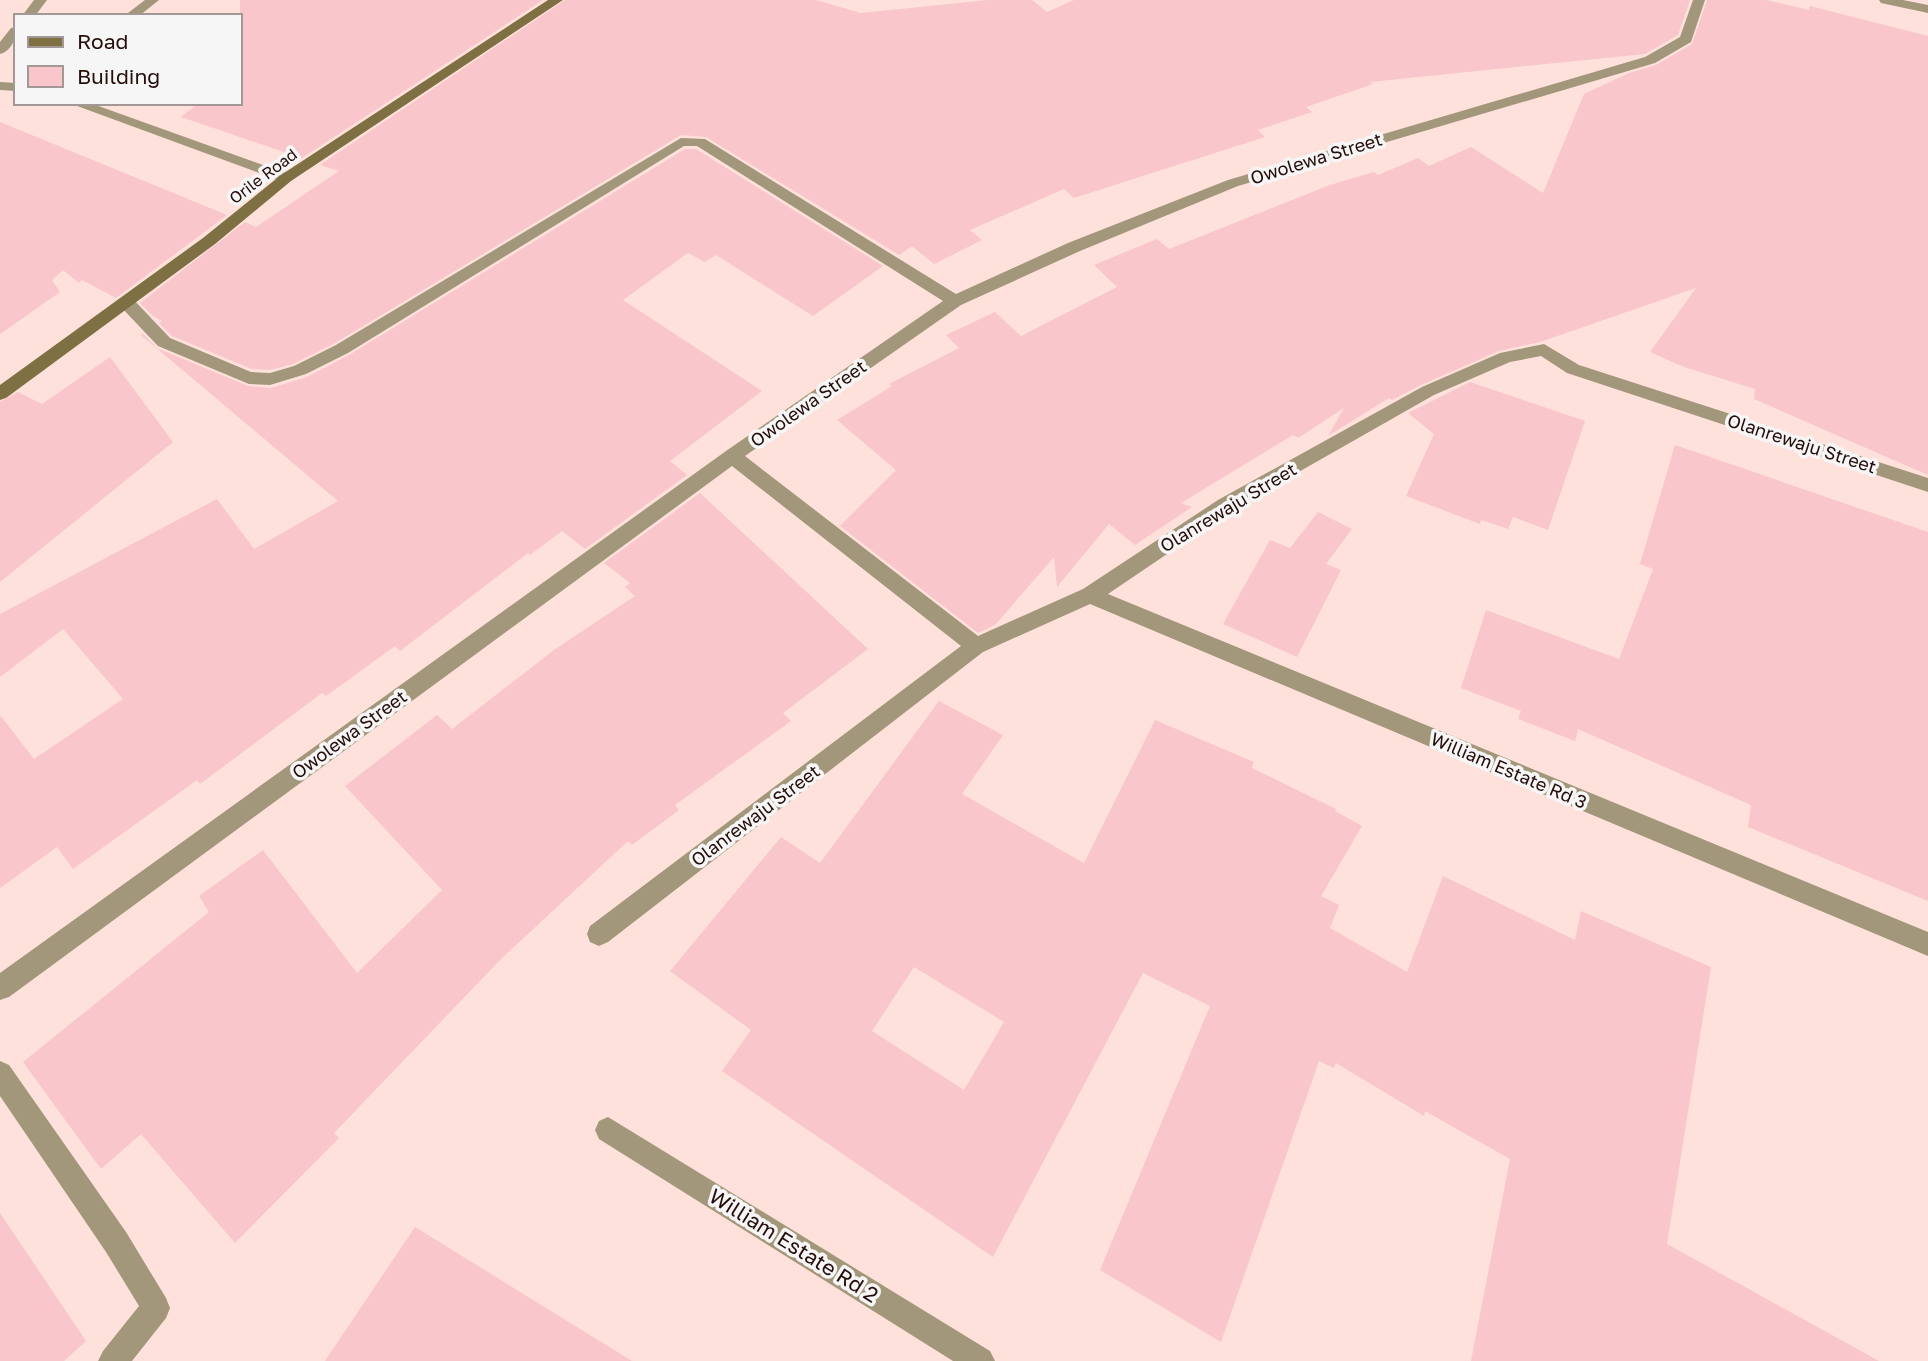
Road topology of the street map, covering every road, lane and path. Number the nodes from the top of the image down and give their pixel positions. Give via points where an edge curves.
1 (41, 0) edge
2 (153, 0) edge
3 (557, 0) edge
4 (1699, 0) edge
5 (1885, 0) edge
6 (1928, 9) edge
7 (30, 14) edge
8 (133, 14) edge
9 (14, 33) edge
10 (0, 50) edge
11 (82, 105) edge
12 (286, 178) junction
13 (955, 301) junction
14 (126, 302) junction
15 (0, 394) edge
16 (732, 456) junction
17 (1928, 485) edge
18 (1090, 595) junction
19 (976, 646) junction
20 (599, 934) dead end
21 (1928, 944) edge
22 (0, 988) edge
23 (0, 1074) edge
24 (608, 1130) dead end
25 (113, 1361) edge
26 (980, 1361) edge

1 - 7 street
2 - 8 street
3 - 12 street, Orile Road
4 - 13 street, Owolewa Street via 1686,39 1650,60 1233,183
5 - 6 street
9 - 10 street
11 - 12 street
12 - 14 street, Orile Road
13 - 14 street via 700,142 681,142 342,349 270,379 249,378 164,342
13 - 16 street, Owolewa Street
14 - 15 street, Orile Road
16 - 19 street
16 - 22 street, Owolewa Street
17 - 18 street, Olanrewaju Street via 1573,369 1544,350 1506,357 1428,391 1225,505
18 - 19 street, Olanrewaju Street
18 - 21 street, William Estate Rd 3
19 - 20 street, Olanrewaju Street
23 - 25 street via 156,1308
24 - 26 street, William Estate Rd 2

